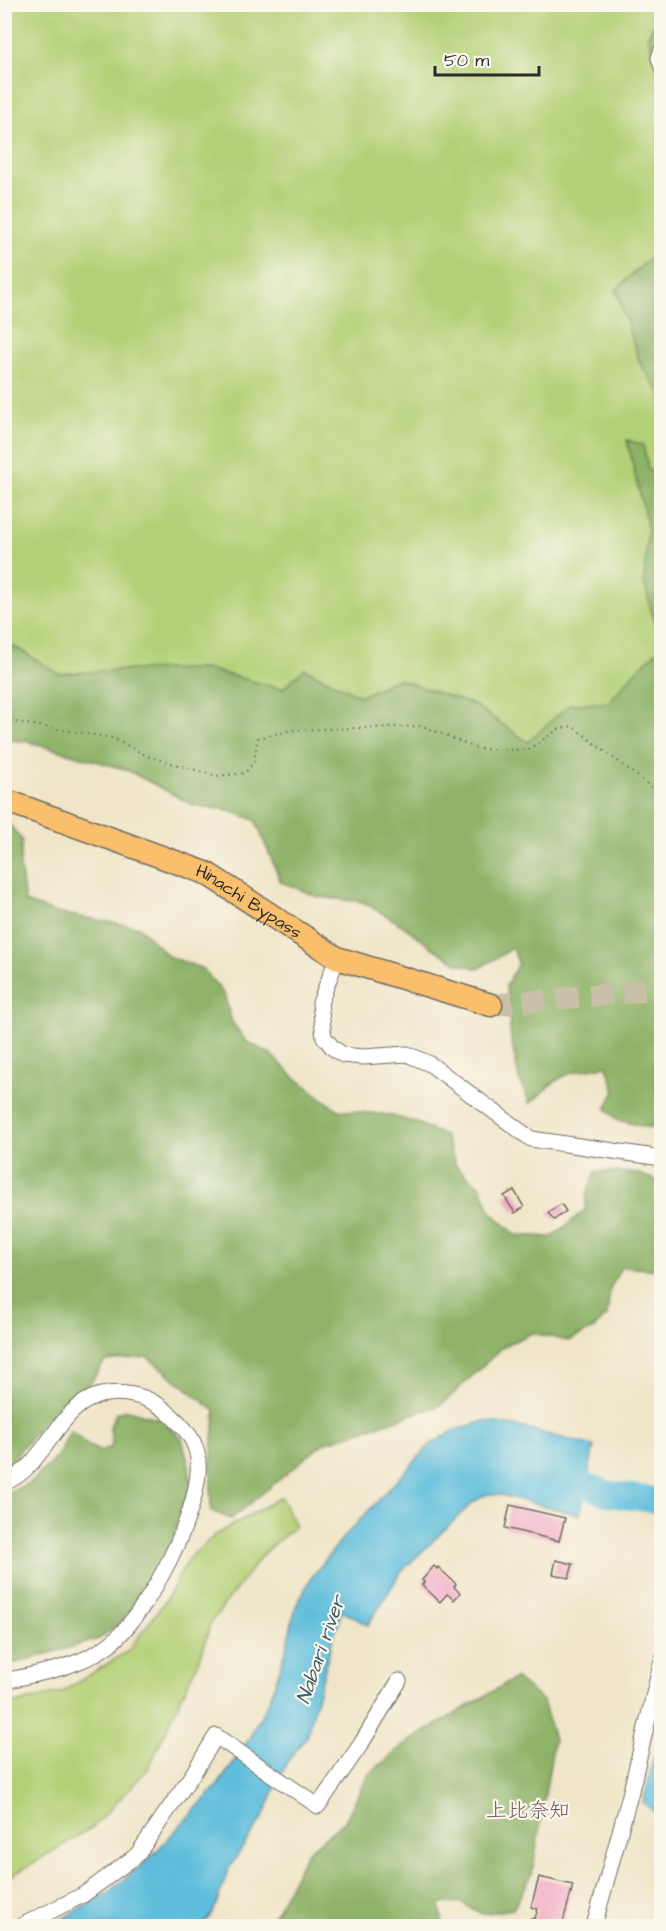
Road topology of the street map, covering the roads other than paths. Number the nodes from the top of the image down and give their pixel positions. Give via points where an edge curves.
1 (662, 50) edge
2 (662, 68) edge
3 (4, 800) edge
4 (337, 958) junction
5 (491, 1005) tunnel mouth
6 (662, 1158) edge
7 (4, 1483) edge
8 (662, 1660) edge
9 (4, 1681) edge
10 (399, 1681) dead end
11 (21, 1926) edge
12 (594, 1926) edge

1 - 2 street
3 - 4 highway, Hinachi Bypass via 206,873
4 - 5 highway, Hinachi Bypass
4 - 6 street via 320,1003 324,1037 343,1055 406,1054 422,1061 531,1139
7 - 9 street via 26,1469 68,1417 100,1395 140,1396 162,1408 193,1440 199,1465 197,1490 183,1533 134,1619 110,1645 82,1662
8 - 12 street
10 - 11 street via 318,1806 216,1736 137,1855 84,1895

